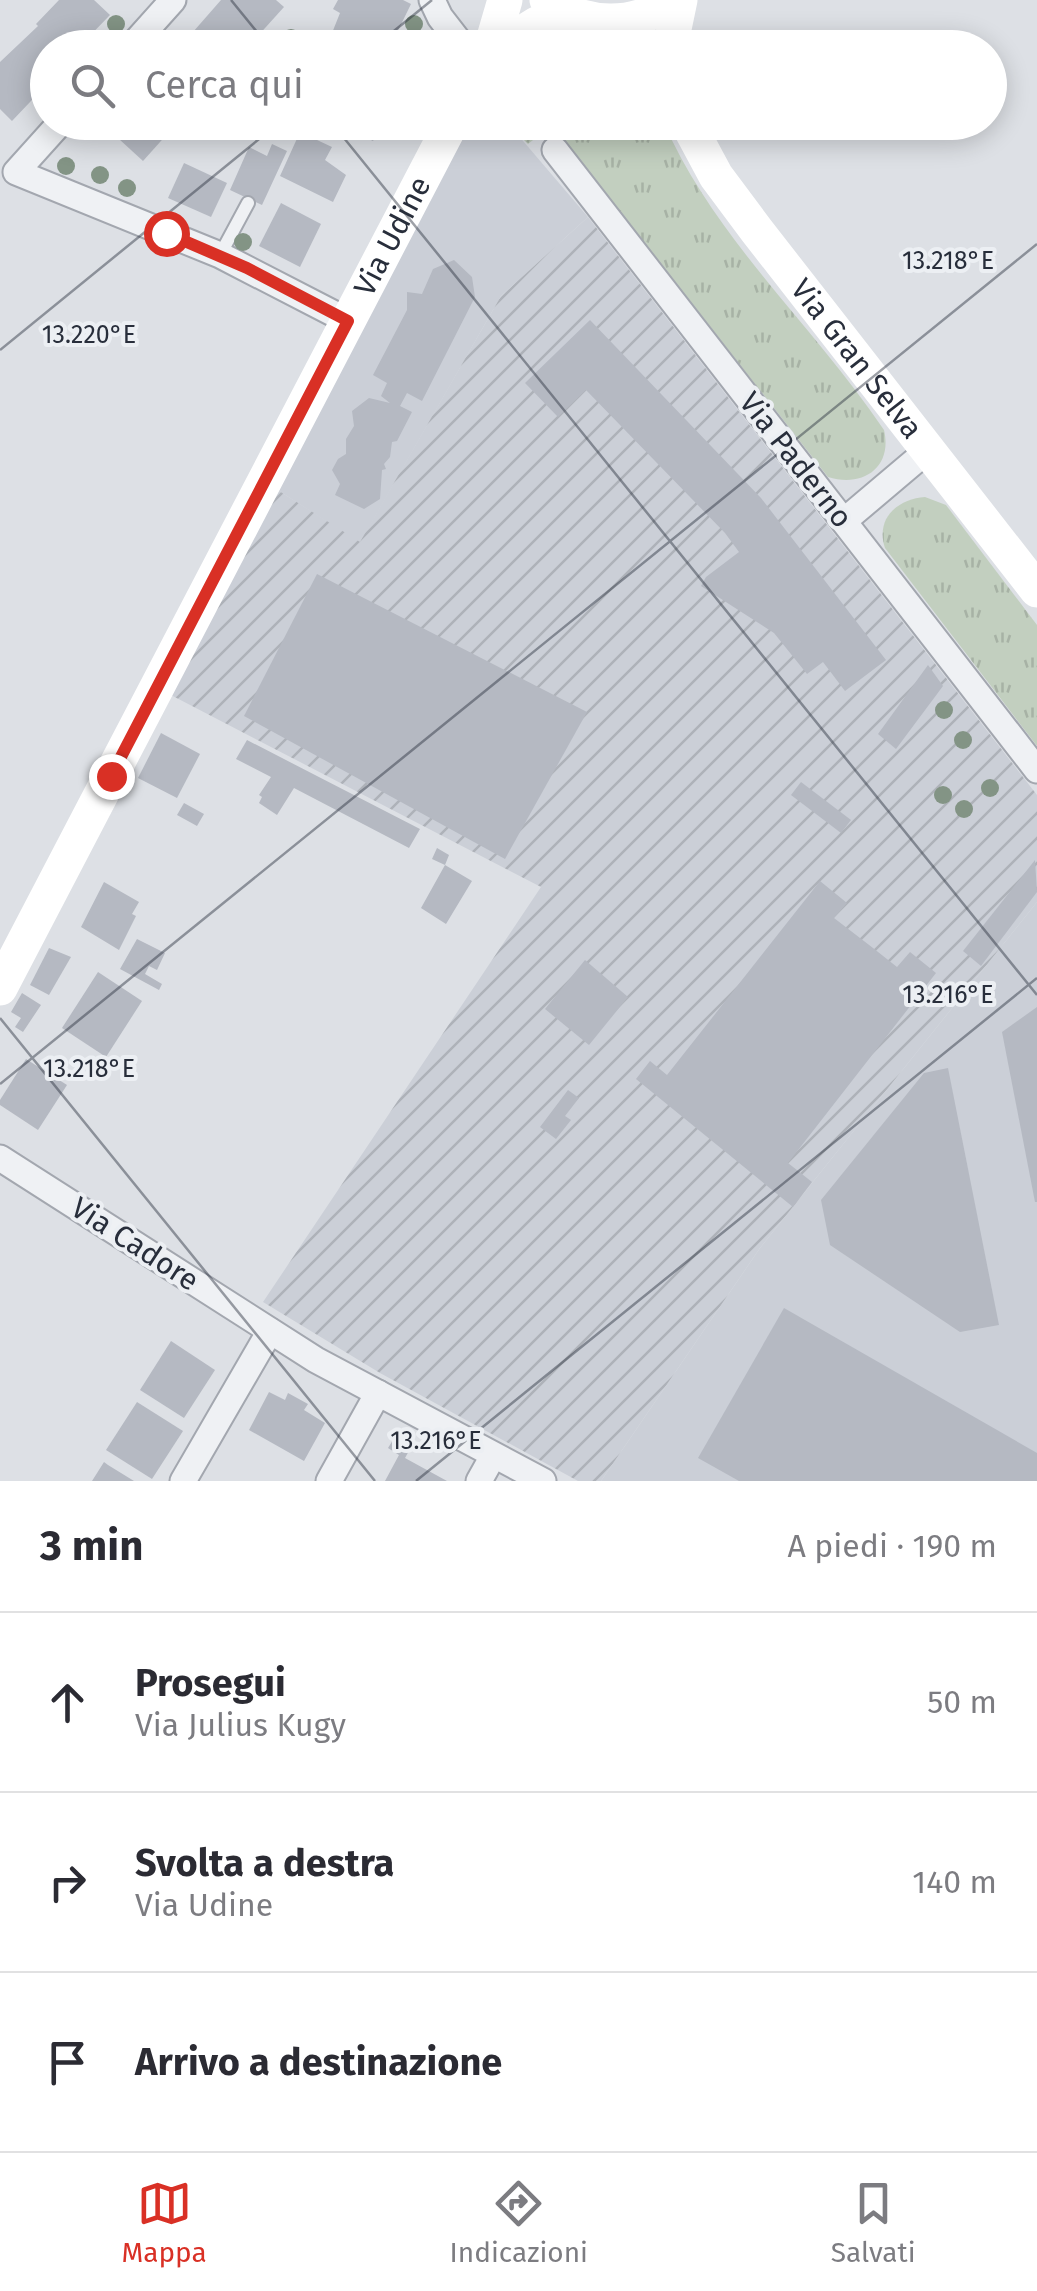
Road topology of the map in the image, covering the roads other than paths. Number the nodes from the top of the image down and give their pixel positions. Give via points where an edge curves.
1 (173, 0) edge
2 (432, 0) edge
3 (505, 0) edge
4 (672, 0) edge
5 (680, 0) edge
6 (562, 8) edge
7 (146, 30) edge
8 (450, 30) edge
9 (498, 30) edge
10 (526, 30) edge
11 (614, 30) edge
12 (630, 30) edge
13 (674, 30) edge
14 (41, 140) edge
15 (443, 140) edge
16 (697, 140) edge
17 (554, 150) dead end
18 (8, 169) edge
19 (248, 204) dead end
20 (220, 255) junction
21 (348, 321) junction
22 (928, 450) junction
23 (844, 521) junction
24 (1037, 590) edge
25 (1037, 770) edge
26 (0, 988) edge
27 (0, 1158) edge
28 (270, 1330) junction
29 (378, 1394) junction
30 (493, 1456) junction
31 (183, 1481) edge
32 (329, 1481) edge
33 (479, 1481) edge
34 (543, 1481) edge

1 - 7 street
2 - 8 street
3 - 9 street
4 - 12 street
5 - 13 street
6 - 10 street
6 - 11 street
14 - 18 street
15 - 21 street, Via Udine
16 - 22 street, Via Gran Selva via 757,232
17 - 23 street, Via Paderno
18 - 20 street
19 - 20 lane
20 - 21 street
21 - 26 street, Via Udine
22 - 23 street
22 - 24 street, Via Gran Selva
23 - 25 street, Via Paderno
27 - 28 street, Via Cadore
28 - 29 street, Via Cadore
28 - 31 street
29 - 30 street, Via Cadore
29 - 32 street
30 - 33 street
30 - 34 street, Via Cadore

